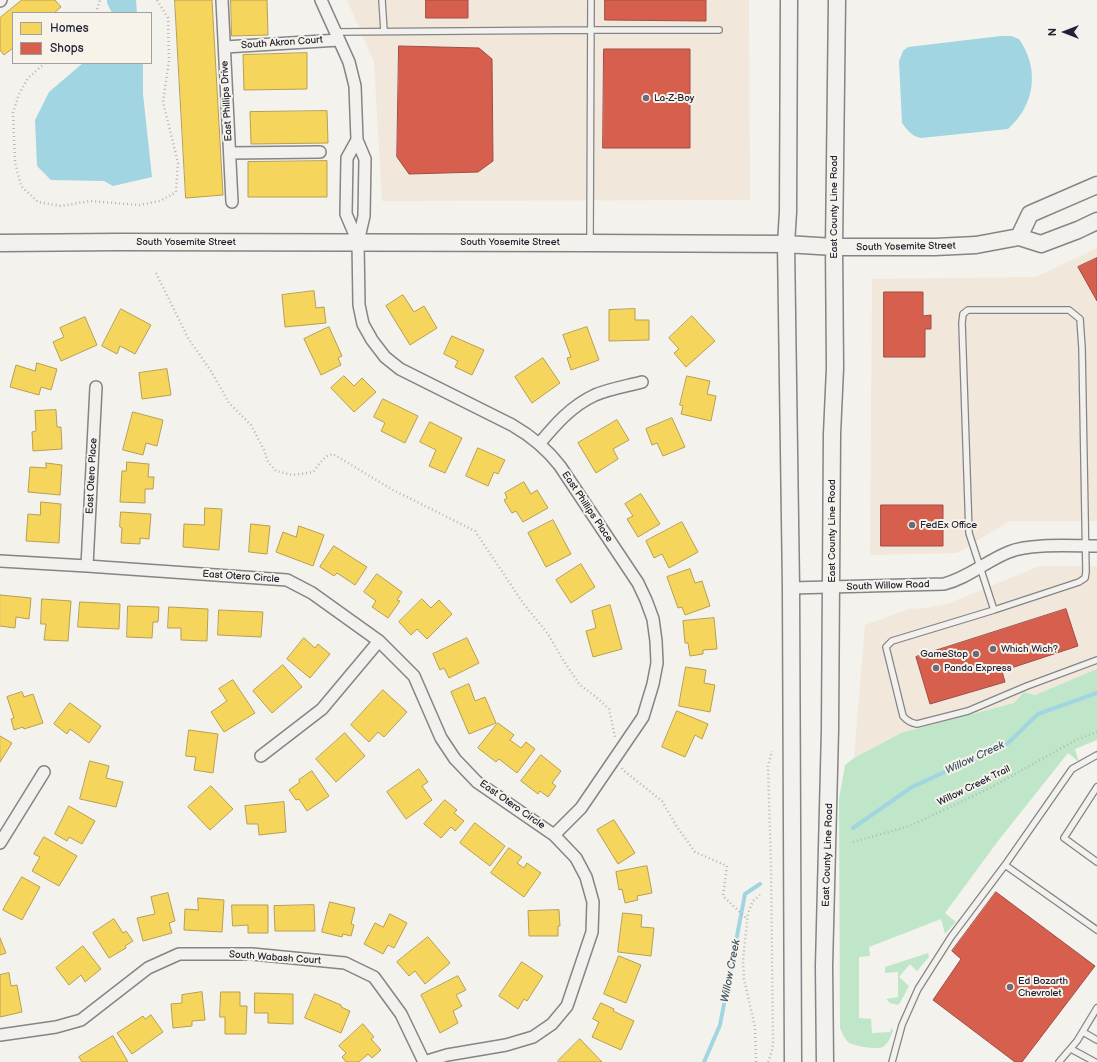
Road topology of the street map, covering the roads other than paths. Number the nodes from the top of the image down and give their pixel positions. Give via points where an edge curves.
1 (222, 0) edge
2 (321, 0) edge
3 (382, 0) edge
4 (591, 0) edge
5 (789, 0) edge
6 (837, 0) edge
7 (591, 30) junction
8 (719, 30) dead end
9 (384, 31) junction
10 (337, 36) junction
11 (225, 47) junction
12 (357, 140) junction
13 (320, 152) dead end
14 (230, 153) junction
15 (1097, 185) edge
16 (232, 202) dead end
17 (1097, 221) edge
18 (1019, 237) junction
19 (358, 242) junction
20 (590, 242) junction
21 (0, 243) edge
22 (786, 244) junction
23 (834, 247) junction
24 (642, 382) dead end
25 (96, 387) dead end
26 (539, 444) junction
27 (1091, 546) edge
28 (0, 561) edge
29 (87, 566) junction
30 (980, 567) junction
31 (791, 588) junction
32 (831, 588) junction
33 (994, 610) junction
34 (379, 641) junction
35 (1097, 660) edge
36 (261, 756) dead end
37 (1096, 757) edge
38 (44, 772) dead end
39 (1097, 787) edge
40 (554, 835) junction
41 (0, 843) edge
42 (1097, 862) edge
43 (1005, 865) junction
44 (1097, 930) edge
45 (1097, 1008) edge
46 (1083, 1032) junction
47 (0, 1035) edge
48 (1097, 1040) edge
49 (1070, 1049) junction
50 (424, 1062) edge
51 (793, 1062) edge
52 (825, 1062) edge
53 (892, 1062) edge
54 (1059, 1062) edge
55 (1095, 1062) edge

1 - 11 street, East Phillips Drive
2 - 10 street, East Phillips Place
3 - 9 lane
4 - 7 lane
5 - 22 main road
6 - 23 main road, East County Line Road
7 - 8 lane
7 - 9 lane
7 - 20 lane
9 - 10 lane
10 - 11 street, South Akron Court
10 - 12 street, East Phillips Place via 349,62 354,86
11 - 14 street, East Phillips Drive
12 - 19 street, East Phillips Place via 365,159 364,216
12 - 19 street, East Phillips Place via 347,158 346,214
13 - 14 street
14 - 16 street, East Phillips Drive
15 - 18 main road via 1030,214
17 - 18 main road via 1041,244
18 - 23 main road, South Yosemite Street via 993,243 960,246
19 - 20 main road, South Yosemite Street
19 - 21 main road, South Yosemite Street
19 - 26 street, East Phillips Place via 359,305 364,324 385,357 400,369 512,425
20 - 22 main road, South Yosemite Street
22 - 23 main road, South Yosemite Street
22 - 31 main road
23 - 32 main road, East County Line Road via 835,368
24 - 26 street via 596,395 582,402 560,420
25 - 29 street, East Otero Place
26 - 40 street, East Phillips Place via 560,466 638,583 653,619 657,663 643,718 581,808
27 - 30 street, South Willow Road via 1019,548
27 - 30 lane via 1080,319 1069,310 968,310 963,314 962,323 969,534
27 - 33 lane via 1085,578 1079,582
28 - 29 street, East Otero Circle
29 - 34 street, East Otero Circle via 287,580 312,593
30 - 32 street, South Willow Road via 960,579 944,584
30 - 33 lane
31 - 32 street, South Willow Road
31 - 51 main road
32 - 52 main road, East County Line Road via 830,798 824,966
33 - 35 lane via 888,644 886,648 906,720 917,724 968,710
34 - 36 street via 322,710
34 - 40 street, East Otero Circle via 414,676 441,738 455,759 477,782
37 - 43 lane via 1072,769
38 - 41 street
39 - 42 lane via 1064,838
40 - 50 street, East Otero Circle via 576,858 586,877 593,902 592,932 567,1006 552,1024 533,1037
43 - 44 lane
43 - 53 lane via 950,937 918,989 902,1025
45 - 46 lane
46 - 48 lane
46 - 49 lane
47 - 50 street, South Wabash Court via 56,1027 81,1020 148,968 179,954 252,954 345,963 374,977 401,1014
49 - 54 lane
49 - 55 lane

